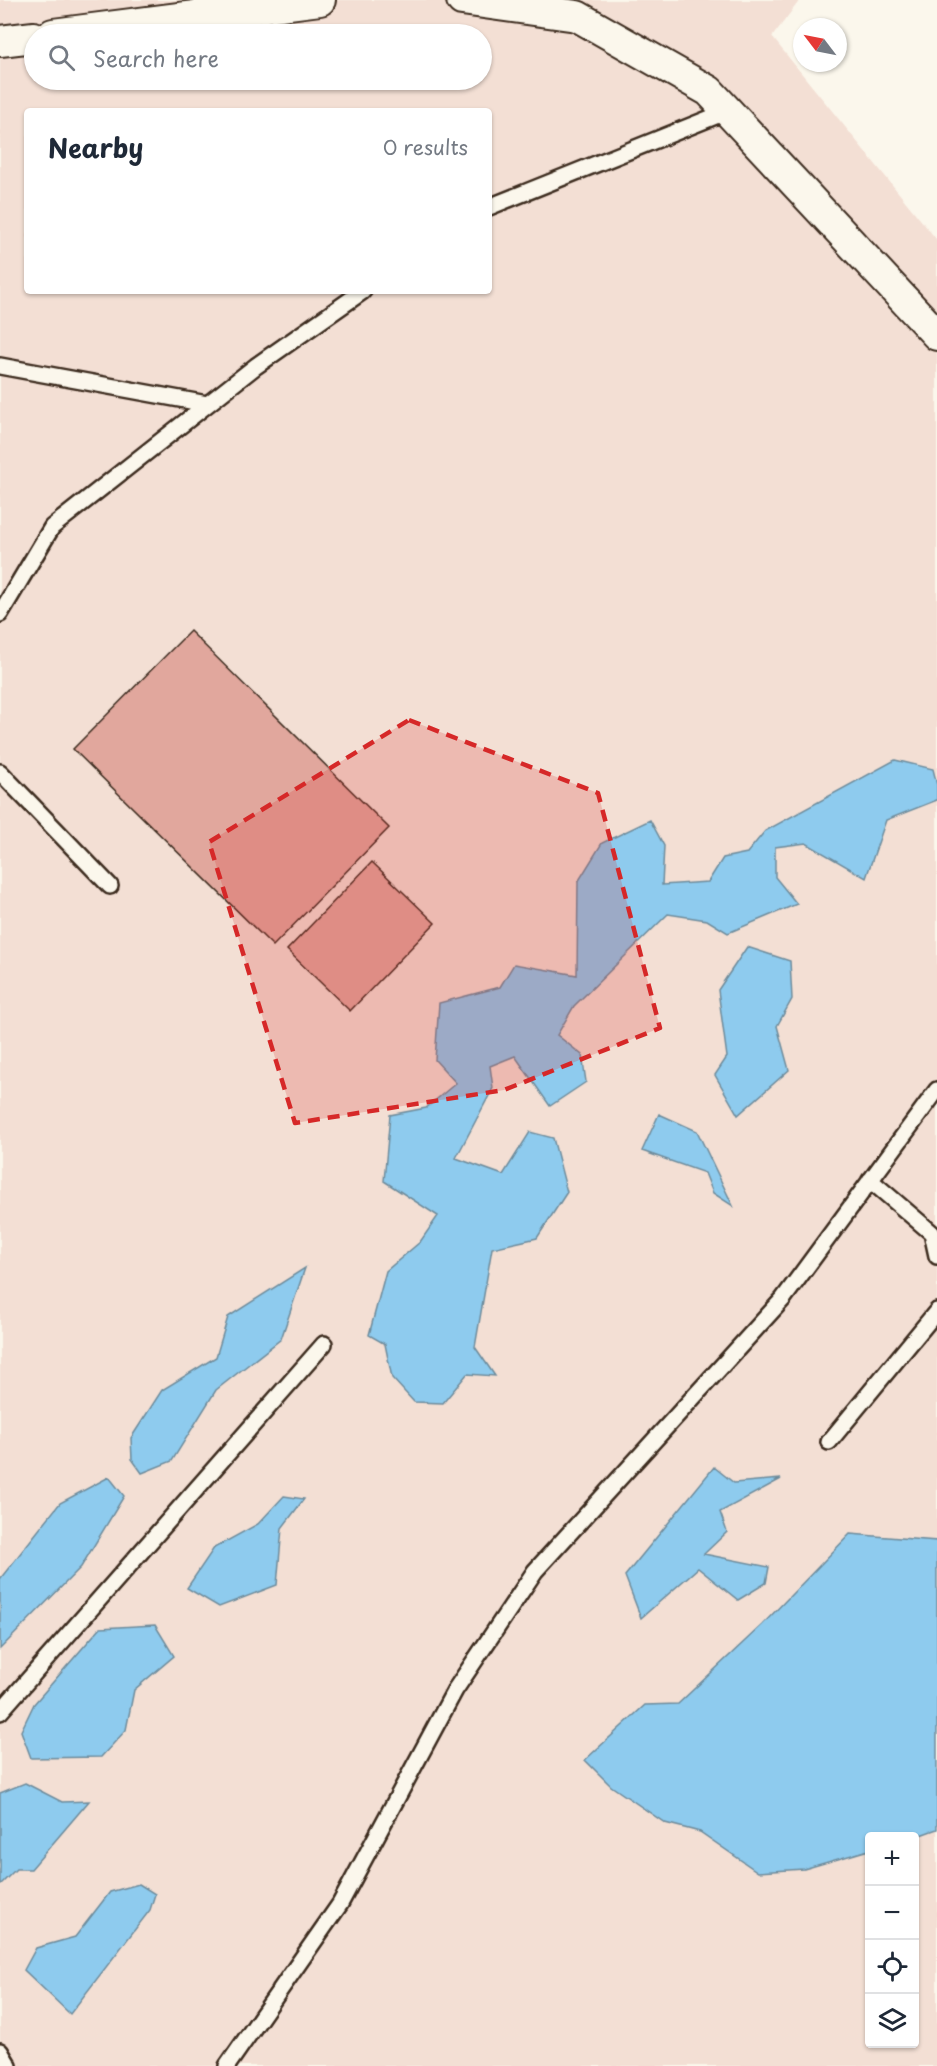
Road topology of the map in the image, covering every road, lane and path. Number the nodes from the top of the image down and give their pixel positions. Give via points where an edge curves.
1 (320, 0) edge
2 (462, 0) edge
3 (577, 8) edge
4 (132, 24) edge
5 (24, 38) edge
6 (0, 41) edge
7 (728, 111) junction
8 (492, 206) edge
9 (359, 294) edge
10 (937, 335) edge
11 (0, 366) edge
12 (207, 404) junction
13 (0, 614) edge
14 (0, 772) edge
15 (110, 886) dead end
16 (937, 1090) edge
17 (870, 1180) junction
18 (937, 1256) edge
19 (937, 1311) edge
20 (324, 1344) dead end
21 (828, 1442) dead end
22 (0, 1712) edge
23 (0, 2051) edge
24 (9, 2066) edge
25 (227, 2066) edge

1 - 4 street
2 - 3 street
3 - 7 street via 709,91
5 - 6 street
7 - 8 lane
7 - 10 street
9 - 12 lane
11 - 12 lane
12 - 13 lane via 52,527
14 - 15 lane
16 - 17 lane
17 - 18 lane via 932,1233
17 - 25 lane via 783,1299 535,1570 455,1690 340,1904
19 - 21 lane
20 - 22 lane
23 - 24 lane

